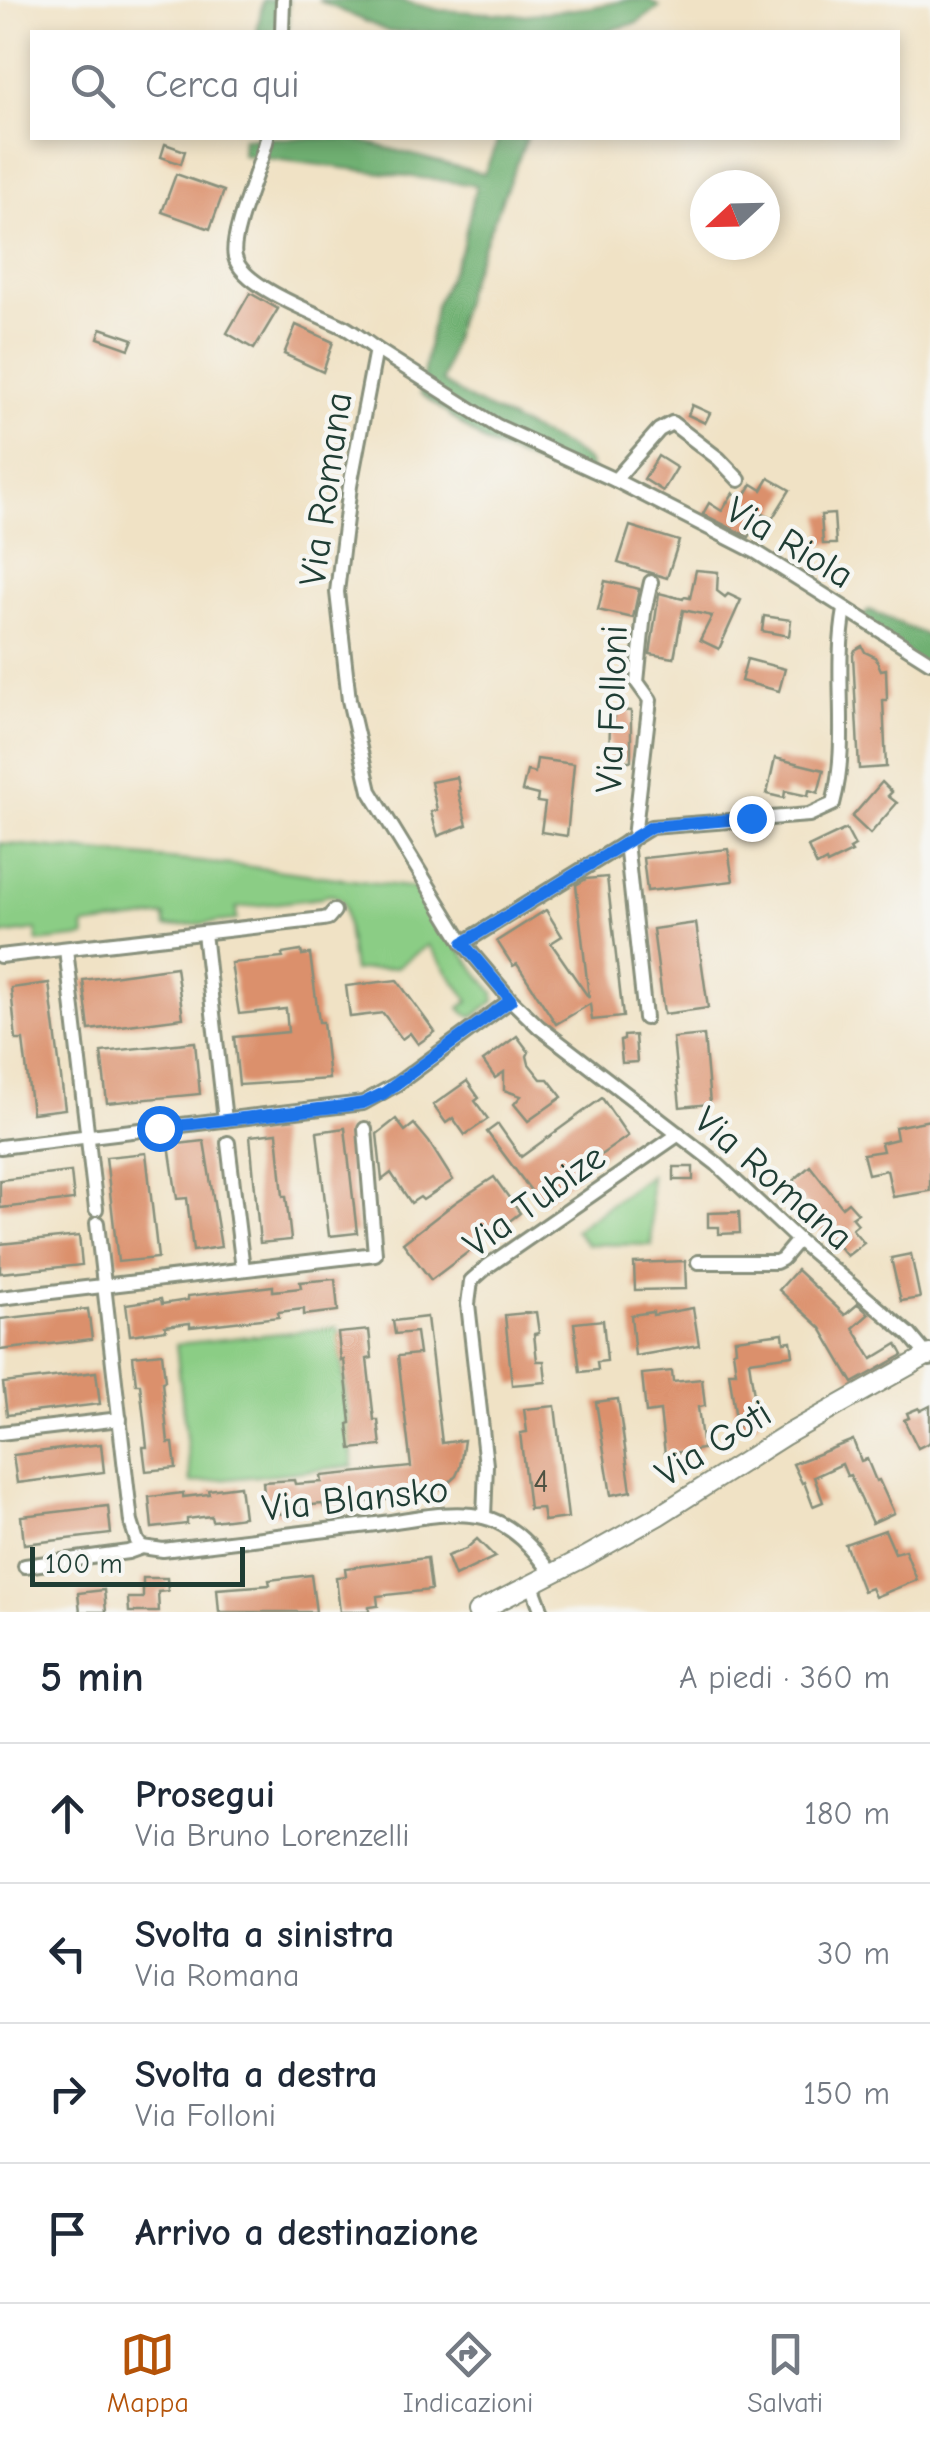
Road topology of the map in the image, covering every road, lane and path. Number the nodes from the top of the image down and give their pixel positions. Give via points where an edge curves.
1 (283, 0) edge
2 (282, 30) edge
3 (267, 140) edge
4 (376, 349) junction
5 (615, 480) junction
6 (739, 480) dead end
7 (651, 582) dead end
8 (844, 610) junction
9 (930, 662) edge
10 (630, 840) junction
11 (334, 911) dead end
12 (204, 934) junction
13 (463, 943) junction
14 (66, 949) junction
15 (0, 956) edge
16 (511, 1000) junction
17 (644, 1018) dead end
18 (225, 1120) junction
19 (366, 1129) dead end
20 (679, 1134) junction
21 (88, 1136) junction
22 (228, 1143) dead end
23 (0, 1147) edge
24 (798, 1240) junction
25 (698, 1262) dead end
26 (243, 1270) junction
27 (105, 1286) junction
28 (0, 1298) edge
29 (929, 1356) edge
30 (120, 1419) junction
31 (0, 1433) edge
32 (484, 1517) junction
33 (142, 1547) junction
34 (25, 1566) dead end
35 (552, 1574) junction
36 (532, 1586) junction
37 (477, 1612) edge
38 (542, 1612) edge

1 - 2 street
3 - 4 street, Via Romana via 234,256 245,274 270,291
4 - 5 street, Via Riola via 496,426
4 - 13 street, Via Romana via 337,592 349,700 370,791
5 - 6 street, Via Riola via 672,423
5 - 8 street, Via Riola via 756,552
7 - 10 street, Via Folloni via 637,682 650,700
8 - 9 street, Via Riola
8 - 10 street, Via Folloni via 840,776 832,804 809,815 651,827
10 - 13 street, Via Folloni
10 - 17 street
11 - 12 street via 323,919
12 - 14 street
12 - 18 street
13 - 16 street, Via Romana
14 - 15 street
14 - 21 street
16 - 18 street via 372,1099
16 - 20 street, Via Romana
18 - 21 street
19 - 26 street via 375,1254
20 - 24 street, Via Romana
20 - 32 street, Via Tubize via 544,1225 468,1288 486,1465
21 - 23 street
21 - 27 street
22 - 26 street
24 - 25 street via 776,1262
24 - 29 street, Via Romana
26 - 27 street
27 - 28 street
27 - 30 street
29 - 35 street, Via Goti
30 - 31 street
30 - 33 street via 131,1522
32 - 33 street, Via Blansko
32 - 35 street, Via Blansko via 522,1538
33 - 34 street, Via Blansko
35 - 36 street, Via Goti
36 - 37 street, Via Goti
36 - 38 street

